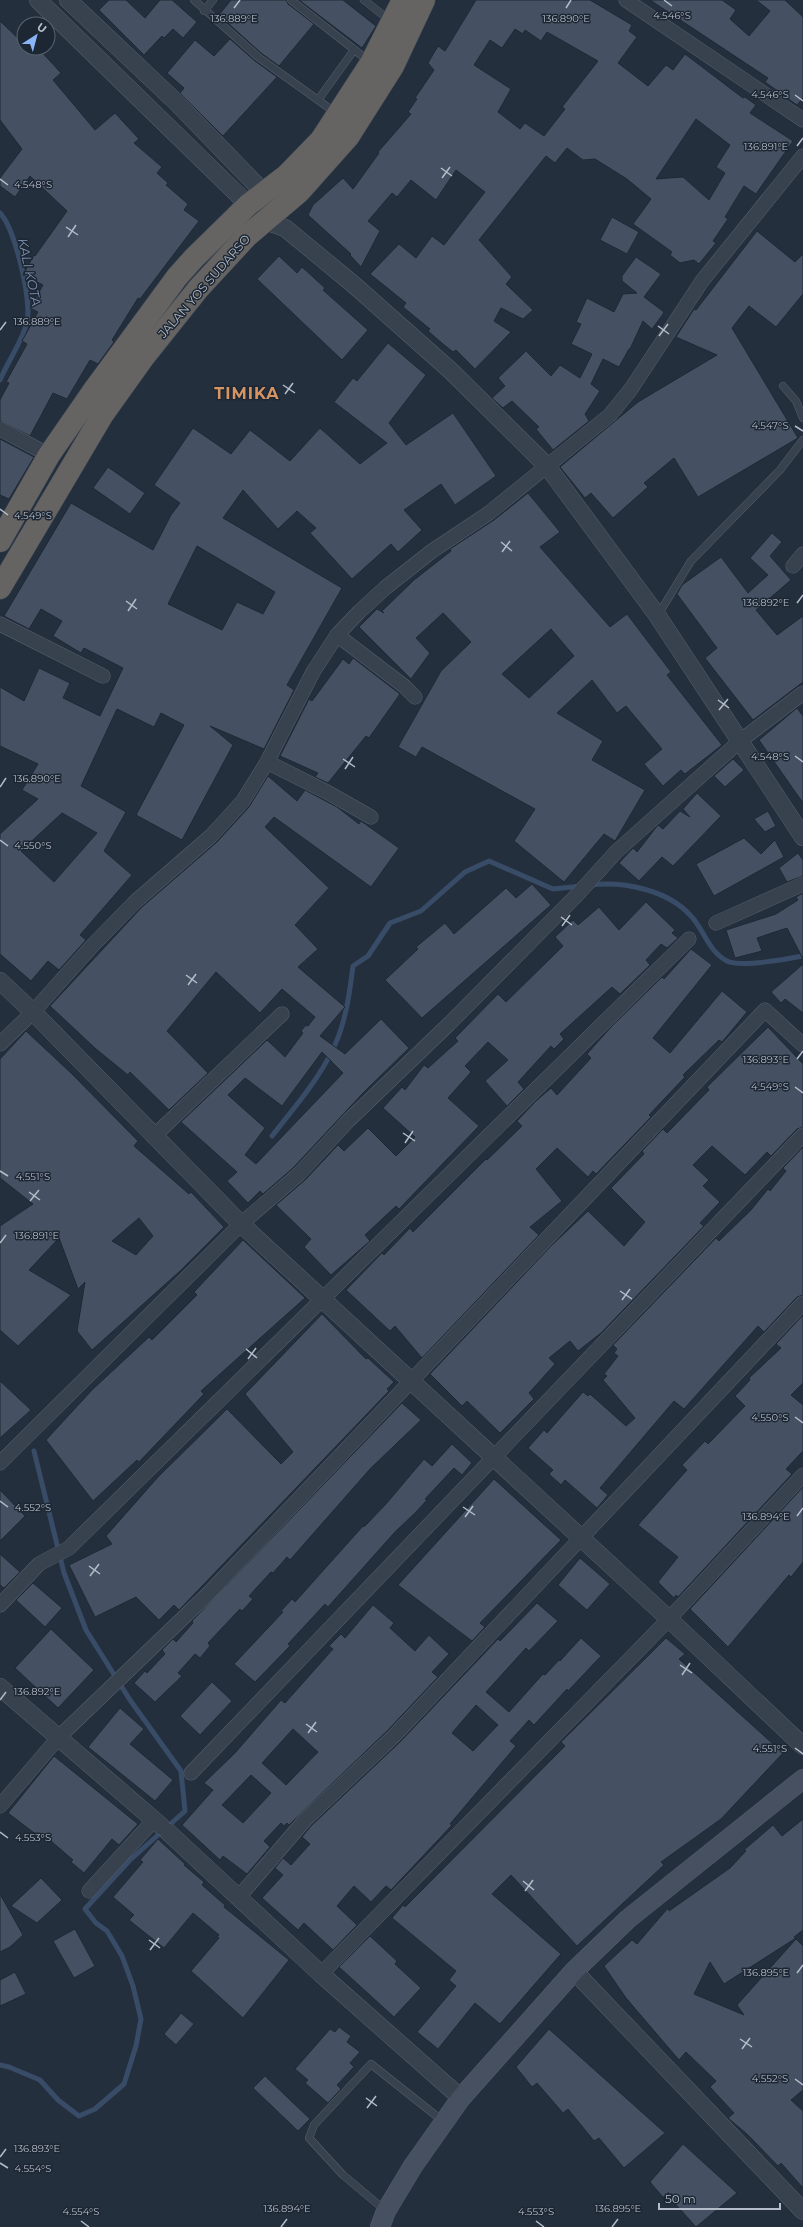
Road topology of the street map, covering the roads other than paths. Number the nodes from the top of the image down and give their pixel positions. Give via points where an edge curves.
1 (38, 0) edge
2 (68, 0) edge
3 (194, 0) edge
4 (213, 0) edge
5 (291, 0) edge
6 (364, 0) edge
7 (403, 0) edge
8 (424, 0) edge
9 (626, 0) edge
10 (204, 11) junction
11 (393, 22) junction
12 (354, 50) junction
13 (371, 63) junction
14 (318, 100) junction
15 (338, 114) junction
16 (803, 120) edge
17 (803, 156) edge
18 (256, 199) junction
19 (276, 219) junction
20 (783, 386) dead end
21 (803, 418) edge
22 (0, 429) edge
23 (803, 440) edge
24 (49, 455) junction
25 (547, 466) junction
26 (0, 541) edge
27 (803, 554) edge
28 (793, 566) dead end
29 (0, 588) edge
30 (658, 615) junction
31 (0, 624) edge
32 (337, 635) junction
33 (103, 676) dead end
34 (803, 693) edge
35 (415, 697) dead end
36 (740, 741) junction
37 (267, 762) junction
38 (371, 817) dead end
39 (803, 837) edge
40 (803, 884) edge
41 (716, 923) dead end
42 (689, 939) dead end
43 (0, 981) edge
44 (33, 1012) junction
45 (282, 1014) dead end
46 (0, 1044) edge
47 (803, 1045) edge
48 (803, 1135) edge
49 (154, 1136) junction
50 (241, 1224) junction
51 (322, 1299) junction
52 (803, 1303) edge
53 (411, 1381) junction
54 (494, 1458) junction
55 (0, 1463) edge
56 (803, 1475) edge
57 (582, 1538) junction
58 (0, 1606) edge
59 (669, 1619) junction
60 (0, 1687) edge
61 (59, 1737) junction
62 (803, 1746) edge
63 (191, 1773) dead end
64 (803, 1779) edge
65 (0, 1806) edge
66 (161, 1826) junction
67 (89, 1891) dead end
68 (238, 1898) junction
69 (574, 1971) junction
70 (321, 1974) junction
71 (461, 2098) junction
72 (445, 2122) junction
73 (803, 2211) edge
74 (383, 2219) edge

1 - 18 street
2 - 18 street via 177,103
3 - 10 lane
4 - 10 lane
5 - 12 lane
6 - 11 lane
7 - 11 highway, JALAN YOS SUDARSO
8 - 19 highway, JALAN YOS SUDARSO via 393,66 348,137
9 - 16 street
10 - 14 lane via 258,56
11 - 13 highway, JALAN YOS SUDARSO
12 - 13 lane
12 - 14 lane
13 - 15 highway, JALAN YOS SUDARSO
14 - 15 lane
15 - 18 highway, JALAN YOS SUDARSO via 321,140 287,175
17 - 25 street via 702,281 627,394 610,415
18 - 19 street
18 - 24 highway, JALAN YOS SUDARSO via 177,277
19 - 25 street via 445,366
19 - 29 highway, JALAN YOS SUDARSO via 247,236 198,289 143,358 103,414
20 - 21 lane via 796,401
22 - 24 street
23 - 30 lane via 780,470 690,561
24 - 26 highway, JALAN YOS SUDARSO
25 - 30 street
25 - 32 street via 489,513 432,551 385,588
27 - 28 street
30 - 36 street
31 - 33 street
32 - 35 street
32 - 37 street via 289,717
34 - 36 street
36 - 39 street
36 - 50 street via 617,851 576,896 349,1120 299,1174
37 - 38 street
37 - 44 street via 230,817 136,901
40 - 41 street
42 - 51 street
43 - 44 street
44 - 46 street
44 - 49 street
45 - 49 street
47 - 53 street via 765,1010
48 - 54 street
49 - 50 street
50 - 51 street
50 - 55 street
51 - 53 street
51 - 58 street via 69,1548 39,1564
52 - 57 street
53 - 54 street
53 - 61 street via 208,1594
54 - 57 street
54 - 63 street
56 - 59 street
57 - 59 street
57 - 68 street via 394,1736 306,1820
59 - 62 street
59 - 70 street
60 - 61 street
61 - 65 street
61 - 66 street
64 - 69 main road via 701,1858 628,1919
66 - 67 street
66 - 68 street
68 - 70 street
69 - 71 main road
69 - 73 street
70 - 71 street
71 - 72 main road
72 - 74 main road via 413,2166
72 - 74 lane via 371,2064 314,2126 309,2138

